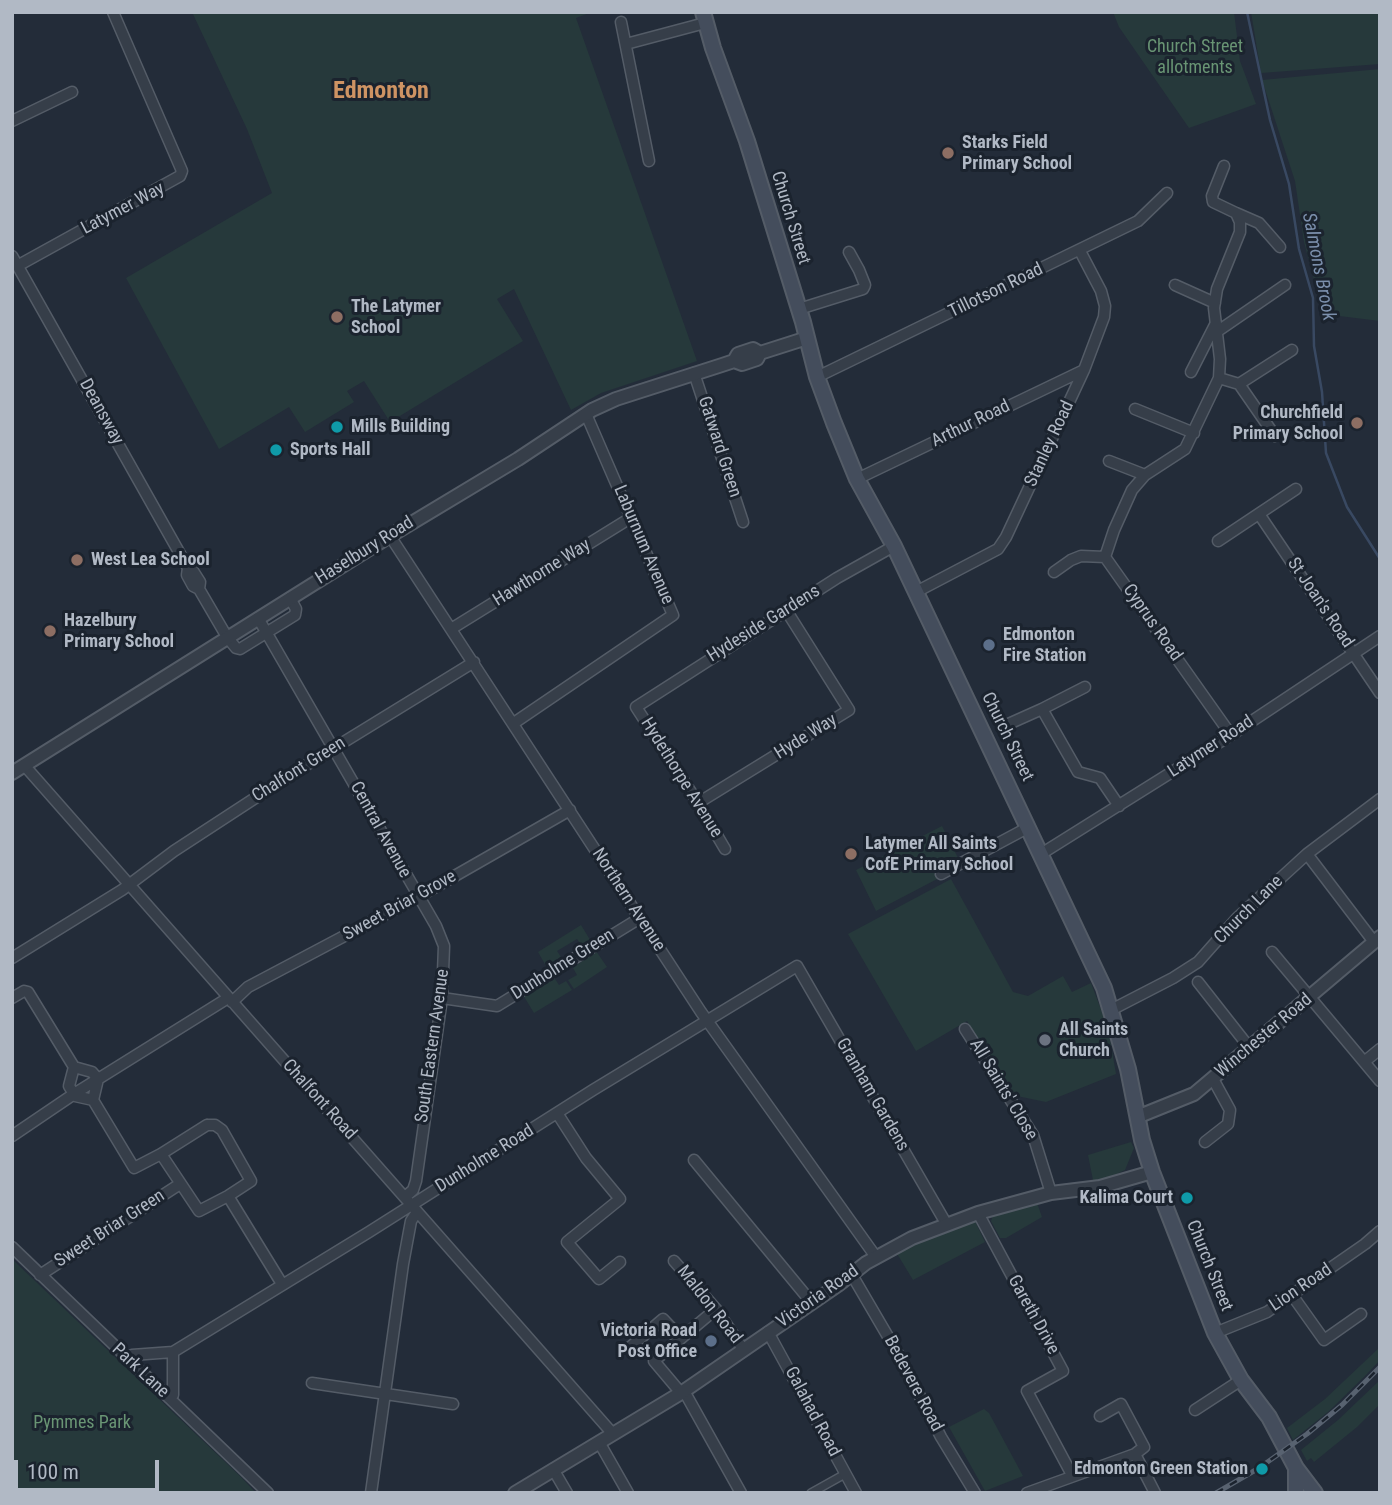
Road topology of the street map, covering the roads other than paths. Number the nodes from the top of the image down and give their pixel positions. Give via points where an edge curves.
1 (113, 12) edge
2 (704, 18) edge
3 (621, 22) dead end
4 (626, 44) junction
5 (72, 92) dead end
6 (12, 121) edge
7 (649, 161) dead end
8 (1224, 166) dead end
9 (1167, 193) dead end
10 (1236, 213) junction
11 (1280, 247) dead end
12 (1080, 251) junction
13 (849, 253) dead end
14 (16, 260) edge
15 (1175, 285) dead end
16 (1285, 285) dead end
17 (1215, 303) junction
18 (799, 309) junction
19 (1217, 326) junction
20 (807, 338) junction
21 (1292, 350) dead end
22 (1084, 370) junction
23 (1191, 372) dead end
24 (694, 373) junction
25 (817, 377) junction
26 (1219, 377) junction
27 (1239, 384) junction
28 (1135, 409) dead end
29 (586, 414) junction
30 (1194, 433) junction
31 (1275, 436) dead end
32 (1109, 461) dead end
33 (1145, 475) junction
34 (857, 479) junction
35 (1296, 489) dead end
36 (1259, 514) junction
37 (632, 517) junction
38 (743, 522) dead end
39 (390, 536) junction
40 (1217, 541) dead end
41 (894, 546) junction
42 (1105, 557) junction
43 (1054, 572) dead end
44 (916, 592) junction
45 (290, 598) junction
46 (786, 610) junction
47 (258, 618) junction
48 (452, 629) junction
49 (268, 631) junction
50 (1380, 636) edge
51 (227, 637) junction
52 (1354, 653) junction
53 (474, 662) junction
54 (1085, 687) dead end
55 (1380, 693) edge
56 (636, 707) joint
57 (1041, 709) junction
58 (514, 723) junction
59 (1004, 726) dead end
60 (1231, 735) junction
61 (334, 747) junction
62 (24, 765) junction
63 (12, 773) edge
64 (1380, 799) edge
65 (698, 803) junction
66 (1119, 806) junction
67 (570, 810) junction
68 (1029, 827) junction
69 (725, 849) dead end
70 (1041, 854) junction
71 (1307, 854) junction
72 (941, 874) dead end
73 (129, 884) junction
74 (418, 897) junction
75 (640, 918) junction
76 (1377, 939) edge
77 (1272, 952) dead end
78 (12, 958) edge
79 (797, 966) joint
80 (1198, 982) dead end
81 (1310, 997) junction
82 (12, 998) edge
83 (442, 998) junction
84 (230, 1000) junction
85 (1111, 1010) junction
86 (707, 1020) junction
87 (965, 1028) dead end
88 (1249, 1047) junction
89 (1380, 1049) edge
90 (1364, 1062) junction
91 (74, 1068) junction
92 (98, 1079) junction
93 (1213, 1079) junction
94 (1380, 1081) edge
95 (74, 1094) junction
96 (93, 1100) junction
97 (557, 1114) junction
98 (1138, 1117) junction
99 (12, 1136) edge
100 (1205, 1142) dead end
101 (161, 1154) junction
102 (694, 1160) dead end
103 (1152, 1172) junction
104 (180, 1184) junction
105 (1051, 1193) junction
106 (228, 1196) junction
107 (412, 1204) junction
108 (978, 1213) junction
109 (947, 1224) junction
110 (1380, 1231) edge
111 (12, 1247) edge
112 (876, 1257) junction
113 (674, 1261) dead end
114 (620, 1262) dead end
115 (40, 1275) junction
116 (852, 1275) junction
117 (282, 1284) junction
118 (1292, 1295) junction
119 (812, 1303) junction
120 (716, 1309) junction
121 (1361, 1314) dead end
122 (768, 1332) junction
123 (1215, 1333) junction
124 (681, 1338) junction
125 (629, 1348) dead end
126 (743, 1349) junction
127 (173, 1352) junction
128 (127, 1359) junction
129 (1241, 1380) junction
130 (312, 1383) dead end
131 (682, 1392) junction
132 (384, 1394) junction
133 (169, 1398) junction
134 (453, 1404) dead end
135 (1195, 1410) dead end
136 (1100, 1416) dead end
137 (613, 1434) junction
138 (599, 1443) junction
139 (1135, 1454) junction
140 (1296, 1468) junction
141 (553, 1469) junction
142 (845, 1474) junction
143 (1072, 1475) junction
144 (268, 1493) edge
145 (371, 1493) edge
146 (515, 1493) edge
147 (568, 1493) edge
148 (628, 1493) edge
149 (741, 1493) edge
150 (811, 1493) edge
151 (856, 1493) edge
152 (975, 1493) edge
153 (1027, 1493) edge
154 (1155, 1493) edge
155 (1296, 1493) edge
156 (1315, 1493) edge

1 - 14 street, Latymer Way via 182,171
2 - 4 street
2 - 18 main road, Church Street
3 - 4 street
4 - 7 street
5 - 6 street
8 - 10 street via 1213,202
9 - 12 street, Tillotson Road via 1138,222
10 - 11 street via 1259,223
10 - 17 street via 1240,232
12 - 22 street, Stanley Road via 1105,306
12 - 25 street, Tillotson Road
13 - 18 street via 863,289
14 - 51 street, Deansway via 188,568 193,586 200,589
15 - 17 street
16 - 19 street
17 - 19 street
18 - 20 main road, Church Street
19 - 23 street
19 - 26 street
20 - 24 street, Haselbury Road via 760,353 757,359 742,364 734,361
20 - 25 main road, Church Street
21 - 27 street
22 - 34 street, Arthur Road
22 - 44 street, Stanley Road via 998,549
24 - 29 street, Haselbury Road
24 - 38 street, Gatward Green
25 - 34 main road, Church Street
26 - 27 street
26 - 30 street
27 - 31 street
28 - 30 street
29 - 37 street, Laburnum Avenue
29 - 39 street, Haselbury Road
30 - 33 street via 1185,449
32 - 33 street
33 - 42 street via 1132,491
34 - 41 main road, Church Street
35 - 36 street
36 - 40 street
36 - 52 street, St Joan's Road
37 - 48 street, Hawthorne Way
37 - 58 street, Laburnum Avenue via 673,615
39 - 45 street, Haselbury Road
39 - 48 street, Northern Avenue
41 - 44 main road, Church Street
41 - 46 street, Hydeside Gardens
42 - 43 street via 1081,556
42 - 60 street, Cyprus Road
44 - 68 main road, Church Street
45 - 47 street, Haselbury Road
45 - 49 street via 296,613
46 - 56 street, Hydeside Gardens
46 - 65 street, Hyde Way via 849,710
47 - 49 street, Central Avenue
47 - 51 street, Haselbury Road
48 - 53 street, Northern Avenue
49 - 51 street via 238,649
49 - 61 street, Central Avenue
50 - 52 street, Latymer Road
51 - 62 street, Haselbury Road
52 - 55 street, St Joan's Road
52 - 60 street, Latymer Road
53 - 58 street, Northern Avenue
53 - 61 street, Chalfont Green
54 - 57 street
56 - 65 street, Hydethorpe Avenue
57 - 59 street
57 - 66 street via 1078,772 1100,778
58 - 67 street, Northern Avenue
60 - 66 street, Latymer Road
61 - 73 street, Chalfont Green
61 - 74 street, Central Avenue
62 - 63 street, Haselbury Road
62 - 73 street, Chalfont Road
64 - 71 street, Church Lane
65 - 69 street, Hydethorpe Avenue
66 - 70 street, Latymer Road
67 - 74 street, Sweet Briar Grove
67 - 75 street, Northern Avenue
68 - 70 main road, Church Street
68 - 72 street
70 - 85 main road, Church Street
71 - 76 street
71 - 85 street, Church Lane via 1237,918 1198,962
73 - 78 street, Chalfont Green
73 - 84 street, Chalfont Road
74 - 83 street, South Eastern Avenue via 444,946
74 - 84 street, Sweet Briar Grove
75 - 83 street, Dunholme Green via 497,1006
75 - 86 street, Northern Avenue
76 - 81 street, Winchester Road
77 - 81 street
79 - 86 street, Dunholme Road
79 - 109 street, Granham Gardens
80 - 88 street
81 - 88 street, Winchester Road
81 - 90 street
82 - 91 street via 28,992
83 - 107 street, South Eastern Avenue
84 - 92 street, Sweet Briar Grove
84 - 107 street, Chalfont Road
85 - 98 main road, Church Street
86 - 97 street, Dunholme Road
86 - 112 street, Northern Avenue
87 - 105 street, All Saints' Close via 1033,1135
88 - 93 street, Winchester Road
89 - 90 street
90 - 94 street
91 - 92 street via 92,1072
91 - 95 street via 69,1086
92 - 95 street, Sweet Briar Grove
92 - 96 street
93 - 98 street, Winchester Road via 1194,1094
93 - 100 street via 1230,1110 1228,1124
95 - 96 street
95 - 99 street, Sweet Briar Grove
96 - 101 street via 134,1168
97 - 107 street, Dunholme Road
97 - 114 street via 620,1199 568,1242 599,1279
98 - 103 main road, Church Street
101 - 104 street
101 - 106 street via 207,1125 219,1126 250,1177 250,1183
102 - 119 street
103 - 105 street, Victoria Road via 1100,1187
103 - 123 main road, Church Street
104 - 106 street via 199,1211
104 - 115 street, Sweet Briar Green
105 - 108 street, Victoria Road
106 - 117 street
107 - 117 street, Dunholme Road
107 - 132 street, South Eastern Avenue
107 - 137 street, Chalfont Road
108 - 109 street, Victoria Road
108 - 143 street, Gareth Drive via 1063,1371 1027,1391
109 - 112 street, Victoria Road
110 - 118 street, Lion Road
111 - 115 street, Park Lane
112 - 116 street, Victoria Road
113 - 120 street, Maldon Road
115 - 128 street, Park Lane
116 - 119 street, Victoria Road
116 - 152 street, Bedevere Road
117 - 127 street, Dunholme Road
118 - 121 street via 1324,1340
118 - 123 street, Lion Road via 1267,1312
119 - 122 street, Victoria Road
120 - 124 street
120 - 126 street, Maldon Road
122 - 126 street, Victoria Road
122 - 142 street, Galahad Road
123 - 129 main road, Church Street
124 - 125 street via 663,1319
124 - 131 street via 654,1361
126 - 131 street, Victoria Road
127 - 128 street, Dunholme Road
127 - 133 street via 173,1395
128 - 133 street, Park Lane
129 - 135 street
129 - 140 main road, Church Street via 1269,1417
130 - 132 street
131 - 137 street, Victoria Road
131 - 149 street
132 - 134 street
132 - 145 street, South Eastern Avenue
133 - 144 street, Park Lane
136 - 139 street via 1121,1404 1144,1447
137 - 138 street, Victoria Road
138 - 141 street, Victoria Road
138 - 148 street
139 - 143 street
139 - 154 street
140 - 155 main road, Church Street
140 - 156 main road, Church Street
141 - 146 street, Victoria Road
141 - 147 street
142 - 150 street
142 - 151 street, Galahad Road
143 - 153 street

